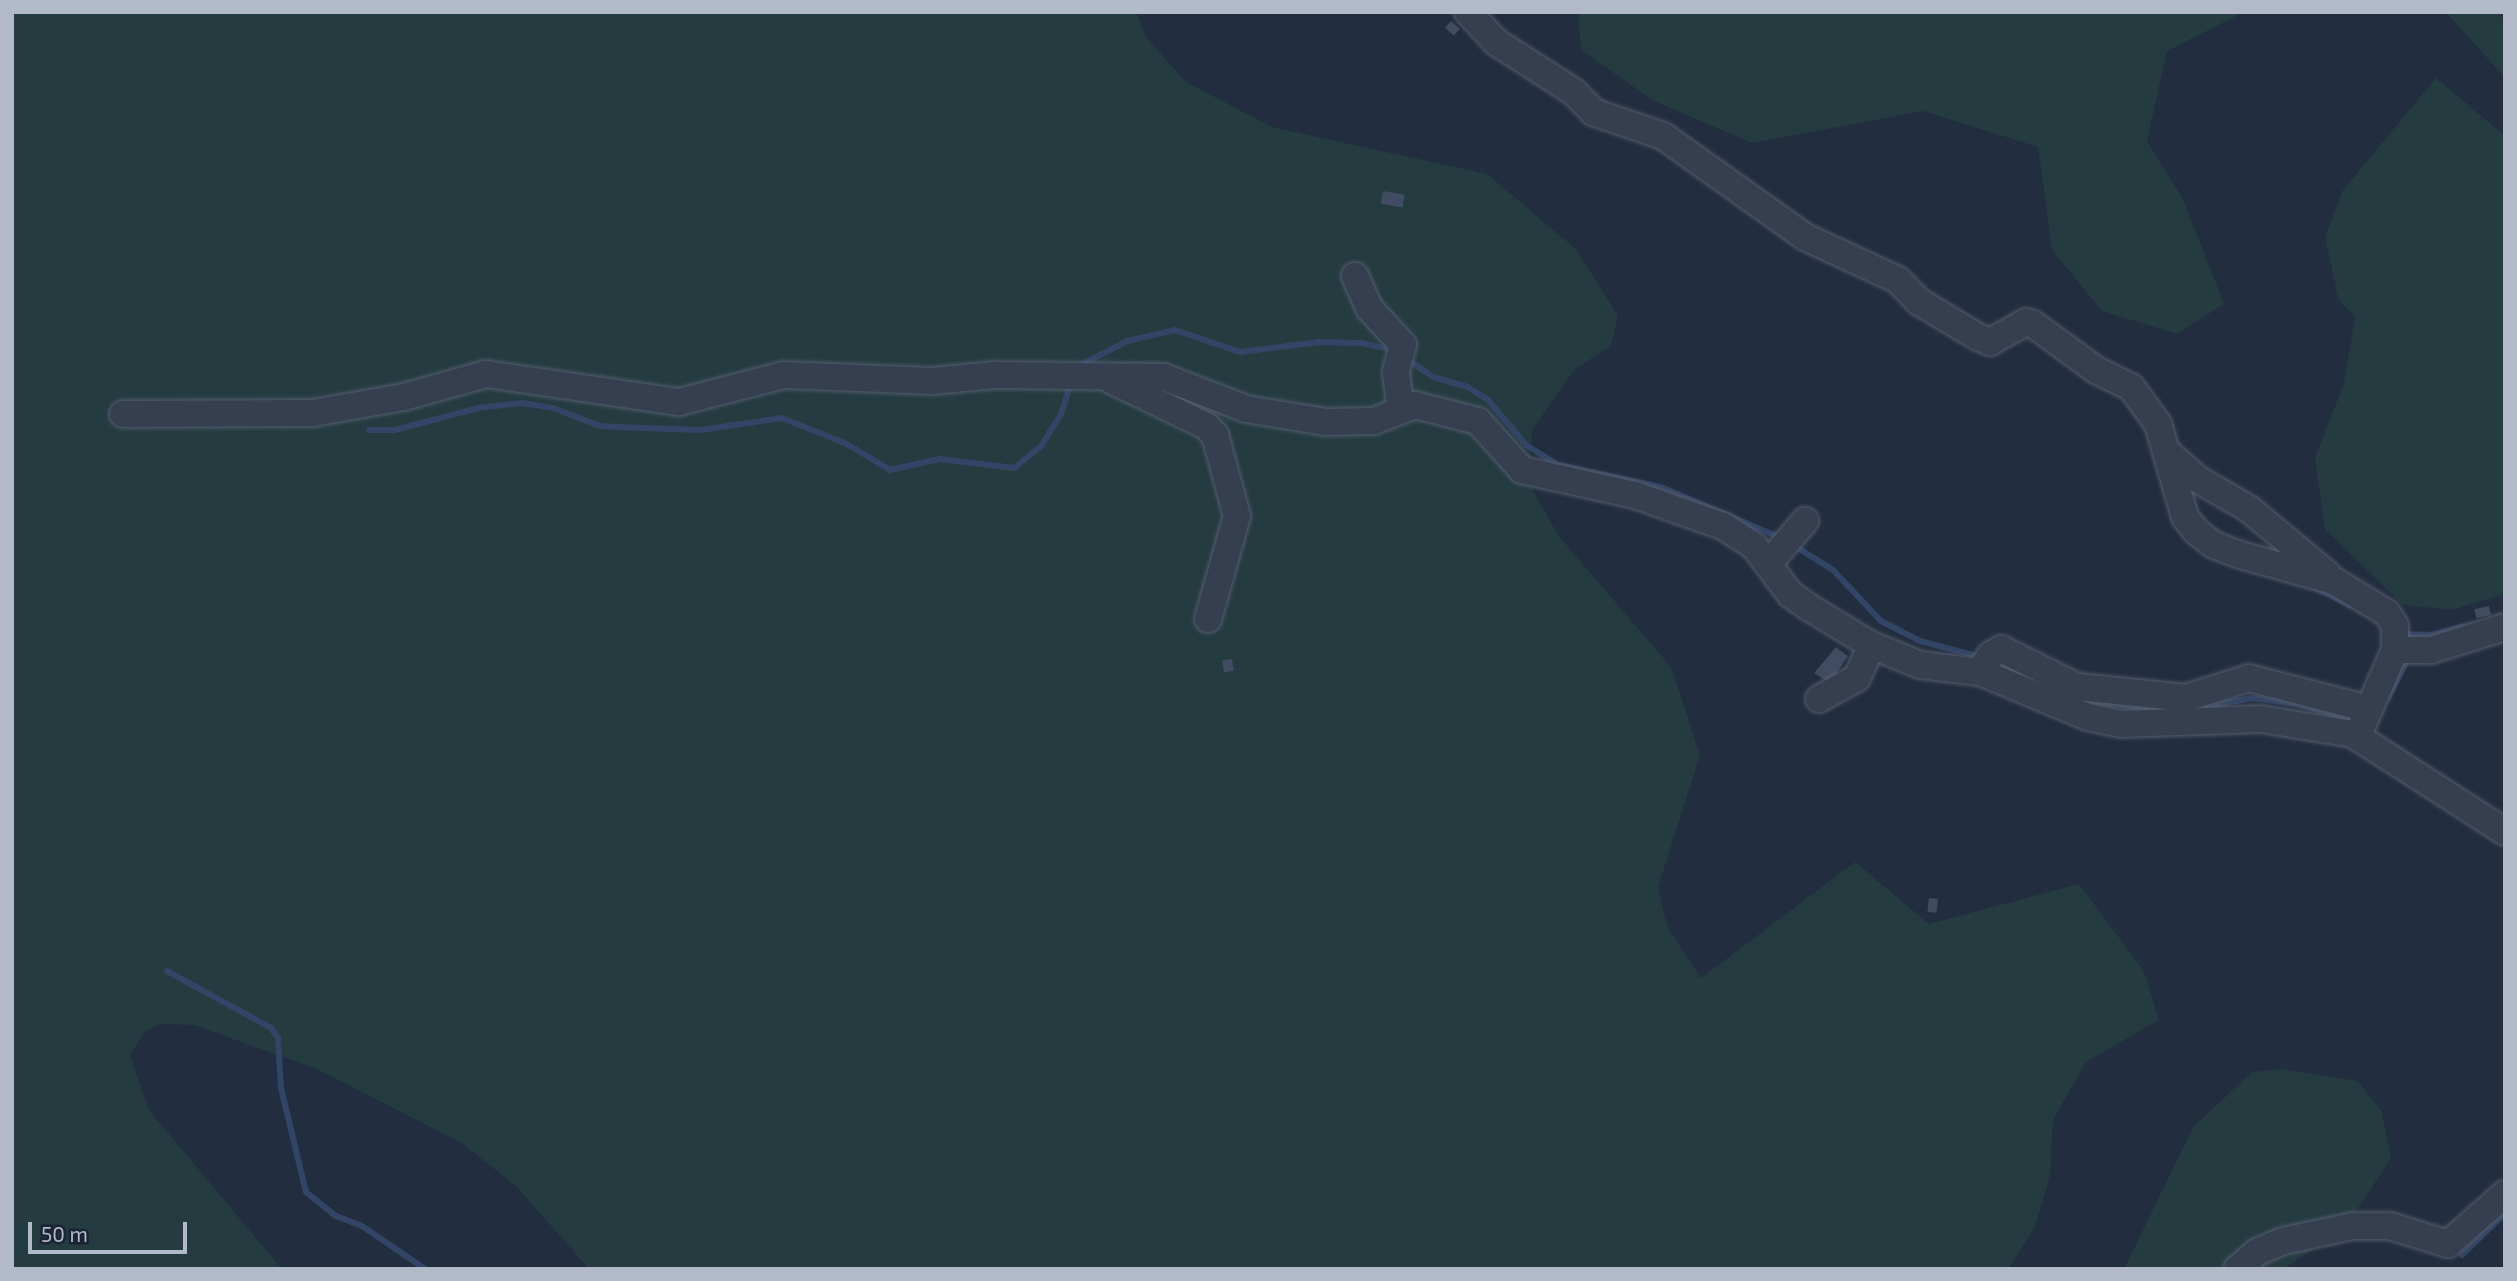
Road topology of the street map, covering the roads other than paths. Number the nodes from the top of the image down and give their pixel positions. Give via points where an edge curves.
1 (1468, 12) edge
2 (1355, 276) dead end
3 (1108, 378) junction
4 (1402, 410) junction
5 (123, 415) dead end
6 (2168, 453) junction
7 (1805, 522) dead end
8 (1768, 564) junction
9 (2334, 581) junction
10 (1208, 619) dead end
11 (2505, 627) edge
12 (1872, 645) junction
13 (2395, 650) junction
14 (1979, 672) junction
15 (1819, 699) dead end
16 (2369, 709) junction
17 (2357, 737) junction
18 (2505, 832) edge
19 (2505, 1194) edge
20 (2448, 1256) edge
21 (2237, 1269) edge

1 - 6 street via 1496,42 1574,92 1594,112 1663,136 1805,237 1898,280 1918,301 1978,337 1990,342 2026,322 2034,324 2096,370 2131,387 2158,424
2 - 4 street via 1370,309 1403,345 1396,372
3 - 4 street via 1164,377 1246,409 1283,418 1374,421
3 - 5 street via 996,375 932,381 784,375 679,402 486,374 404,397 313,413
3 - 10 street via 1206,426 1215,435 1237,516
4 - 8 street via 1415,405 1478,421 1521,470 1635,495 1723,526 1755,547
6 - 9 street via 2199,480 2277,530
6 - 9 street via 2185,517 2214,545
7 - 8 street
8 - 12 street via 1790,594
9 - 13 street via 2387,613 2395,626
11 - 13 street via 2431,650
12 - 14 street via 1920,665
12 - 15 street via 1857,678
13 - 16 street
14 - 16 street via 1991,654 2001,649 2078,687 2186,698 2249,678
14 - 17 street via 2088,717 2121,723 2261,719 2298,722
16 - 17 street
17 - 18 street
19 - 20 street
20 - 21 street via 2390,1226 2353,1226 2283,1241 2258,1252

